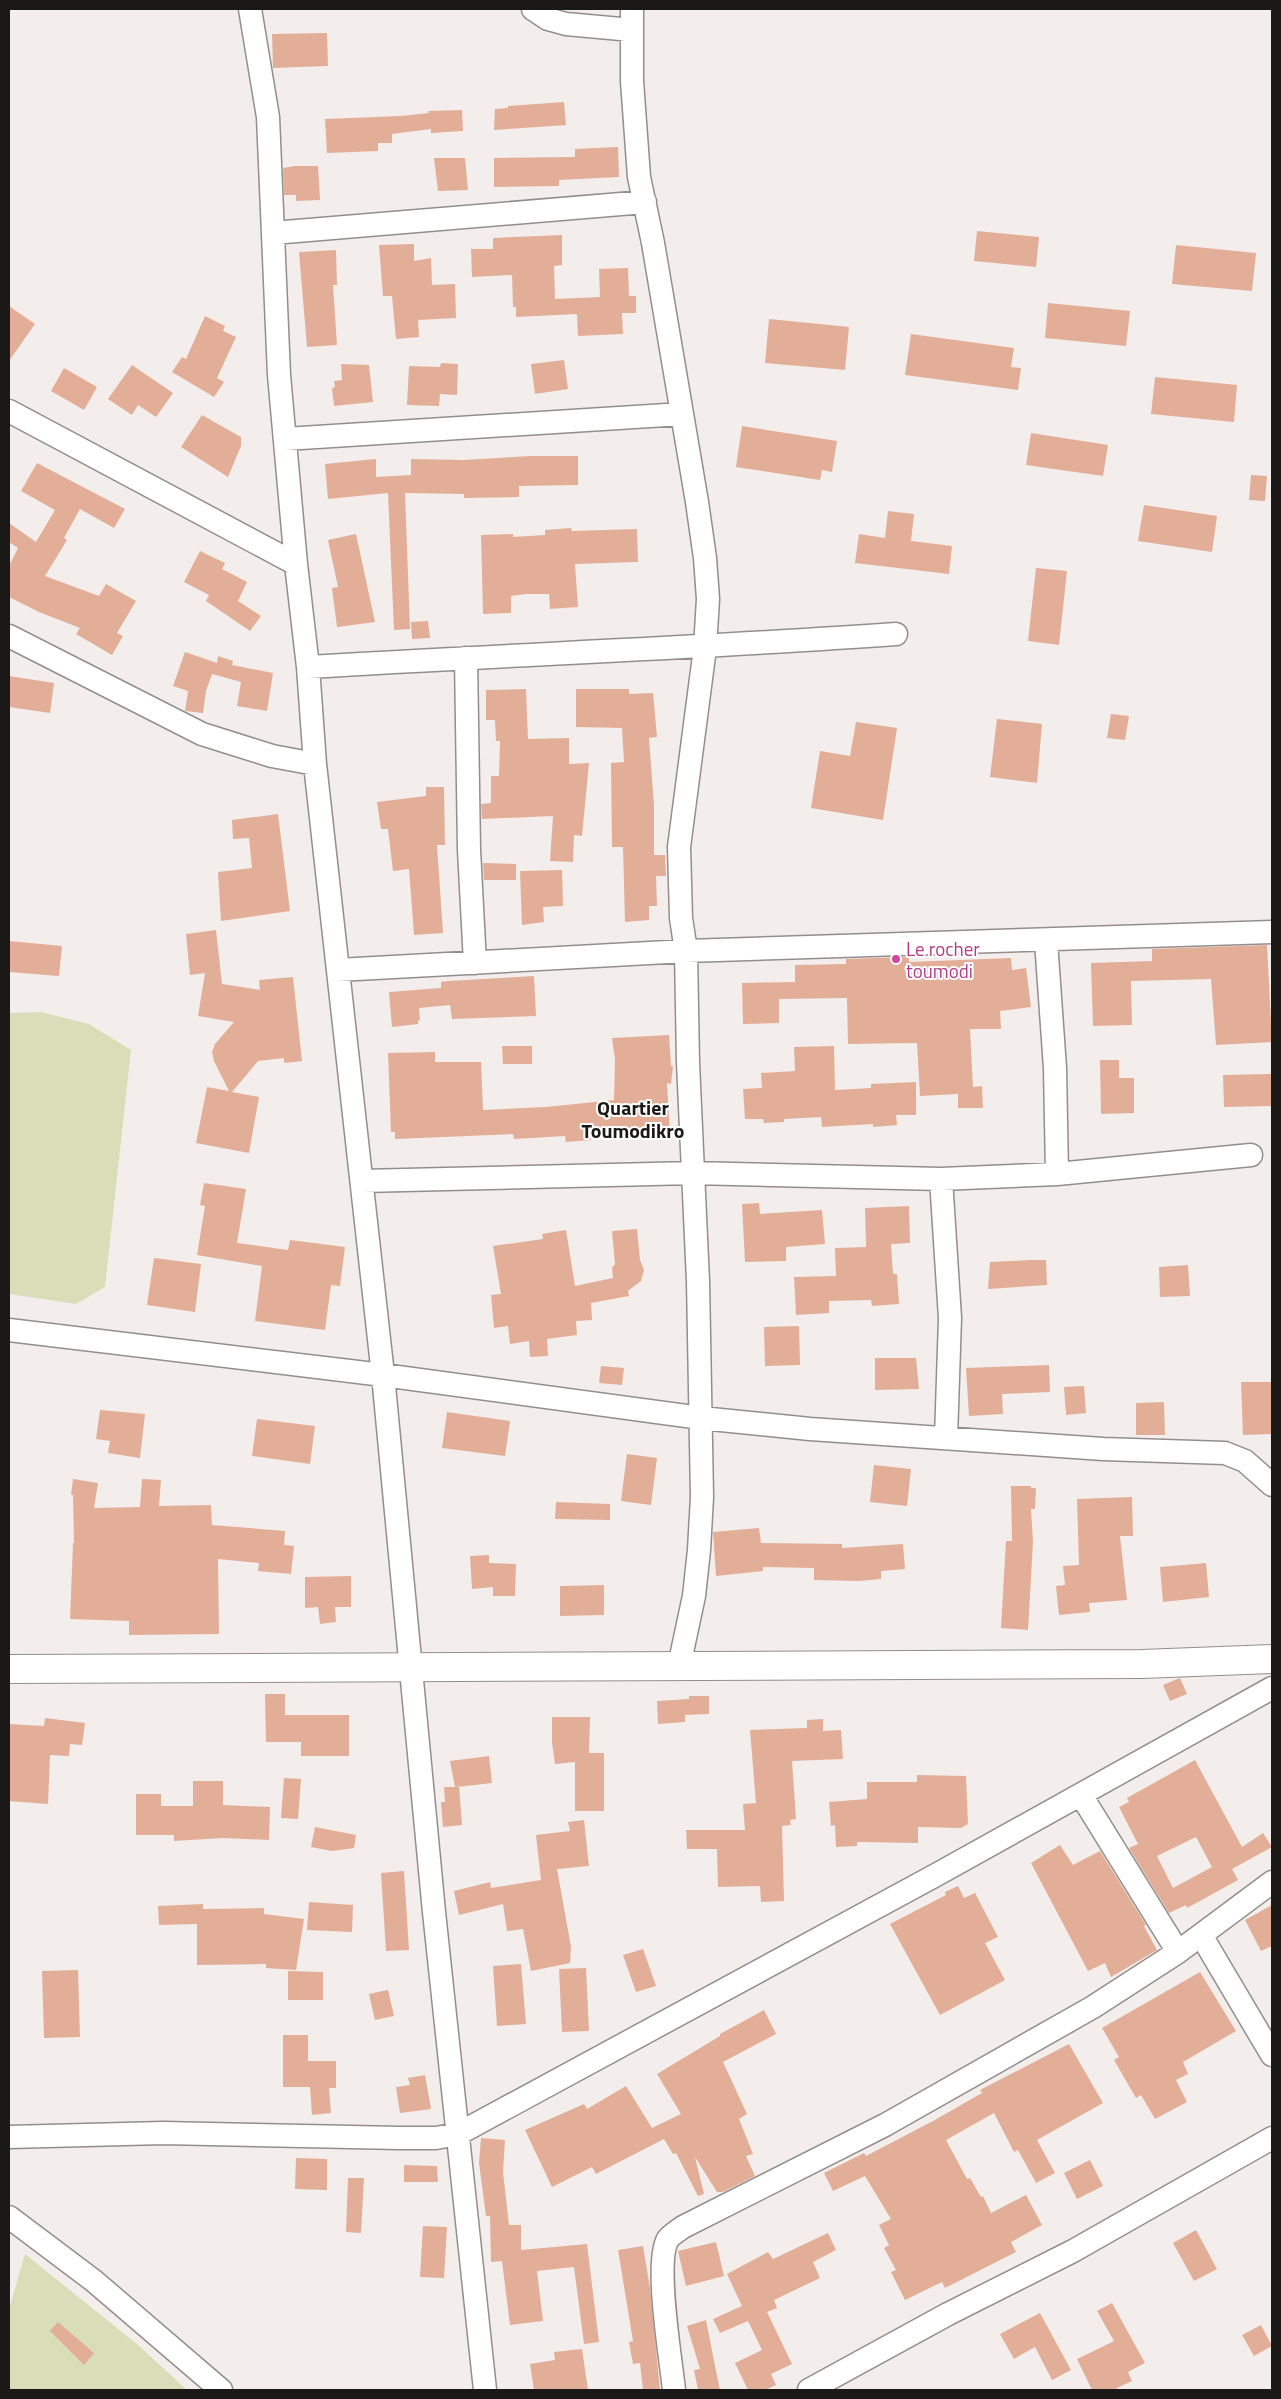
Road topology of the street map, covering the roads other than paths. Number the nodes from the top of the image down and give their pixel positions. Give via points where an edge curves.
1 (250, 9) edge
2 (533, 9) edge
3 (632, 19) edge
4 (645, 202) junction
5 (273, 233) junction
6 (9, 411) edge
7 (682, 414) junction
8 (285, 439) junction
9 (296, 564) junction
10 (896, 634) dead end
11 (9, 636) edge
12 (705, 648) junction
13 (466, 658) junction
14 (308, 667) junction
15 (315, 764) junction
16 (1272, 932) edge
17 (1046, 940) junction
18 (686, 951) junction
19 (475, 964) junction
20 (338, 970) junction
21 (1251, 1155) dead end
22 (693, 1173) junction
23 (1057, 1174) junction
24 (941, 1178) junction
25 (362, 1181) junction
26 (9, 1330) edge
27 (383, 1375) junction
28 (701, 1418) junction
29 (946, 1438) junction
30 (1272, 1460) edge
31 (1250, 1464) junction
32 (1272, 1485) edge
33 (1272, 1659) edge
34 (679, 1666) junction
35 (410, 1667) junction
36 (9, 1669) edge
37 (1272, 1688) edge
38 (1081, 1795) junction
39 (1272, 1882) edge
40 (1202, 1934) junction
41 (1178, 1952) junction
42 (1272, 2055) edge
43 (458, 2134) junction
44 (9, 2137) edge
45 (1272, 2138) edge
46 (9, 2217) edge
47 (221, 2390) edge
48 (485, 2390) edge
49 (674, 2390) edge
50 (809, 2390) edge

1 - 5 street via 268,117
2 - 3 street via 548,19 566,24
3 - 4 street via 632,81 639,178
4 - 5 street
4 - 7 street
5 - 8 street
6 - 9 street
7 - 8 street
7 - 12 street via 706,558
8 - 9 street
9 - 14 street
10 - 12 street
11 - 15 street via 202,734 272,756
12 - 13 street
12 - 18 street via 679,847 681,918
13 - 14 street
13 - 19 street via 469,850
14 - 15 street
15 - 20 street
16 - 17 street
17 - 18 street
17 - 23 street via 1055,1068
18 - 19 street
18 - 22 street
19 - 20 street
20 - 25 street
21 - 23 street
22 - 24 street
22 - 25 street
22 - 28 street
23 - 24 street
24 - 29 street via 950,1318
25 - 27 street
26 - 27 street
27 - 28 street
27 - 35 street
28 - 29 street
28 - 34 street via 699,1550 690,1621
29 - 31 street via 1103,1449 1225,1453
30 - 31 street
31 - 32 street
33 - 34 main road via 1142,1664
34 - 35 main road
35 - 36 main road
35 - 43 street
37 - 38 street
38 - 41 street
38 - 43 street
39 - 40 street
40 - 41 street
40 - 42 street
41 - 49 street via 1094,2007 885,2125 683,2227 668,2239 663,2254 663,2275
43 - 44 street via 436,2138 163,2133
43 - 48 street
45 - 50 street via 1073,2251
46 - 47 street via 94,2282

